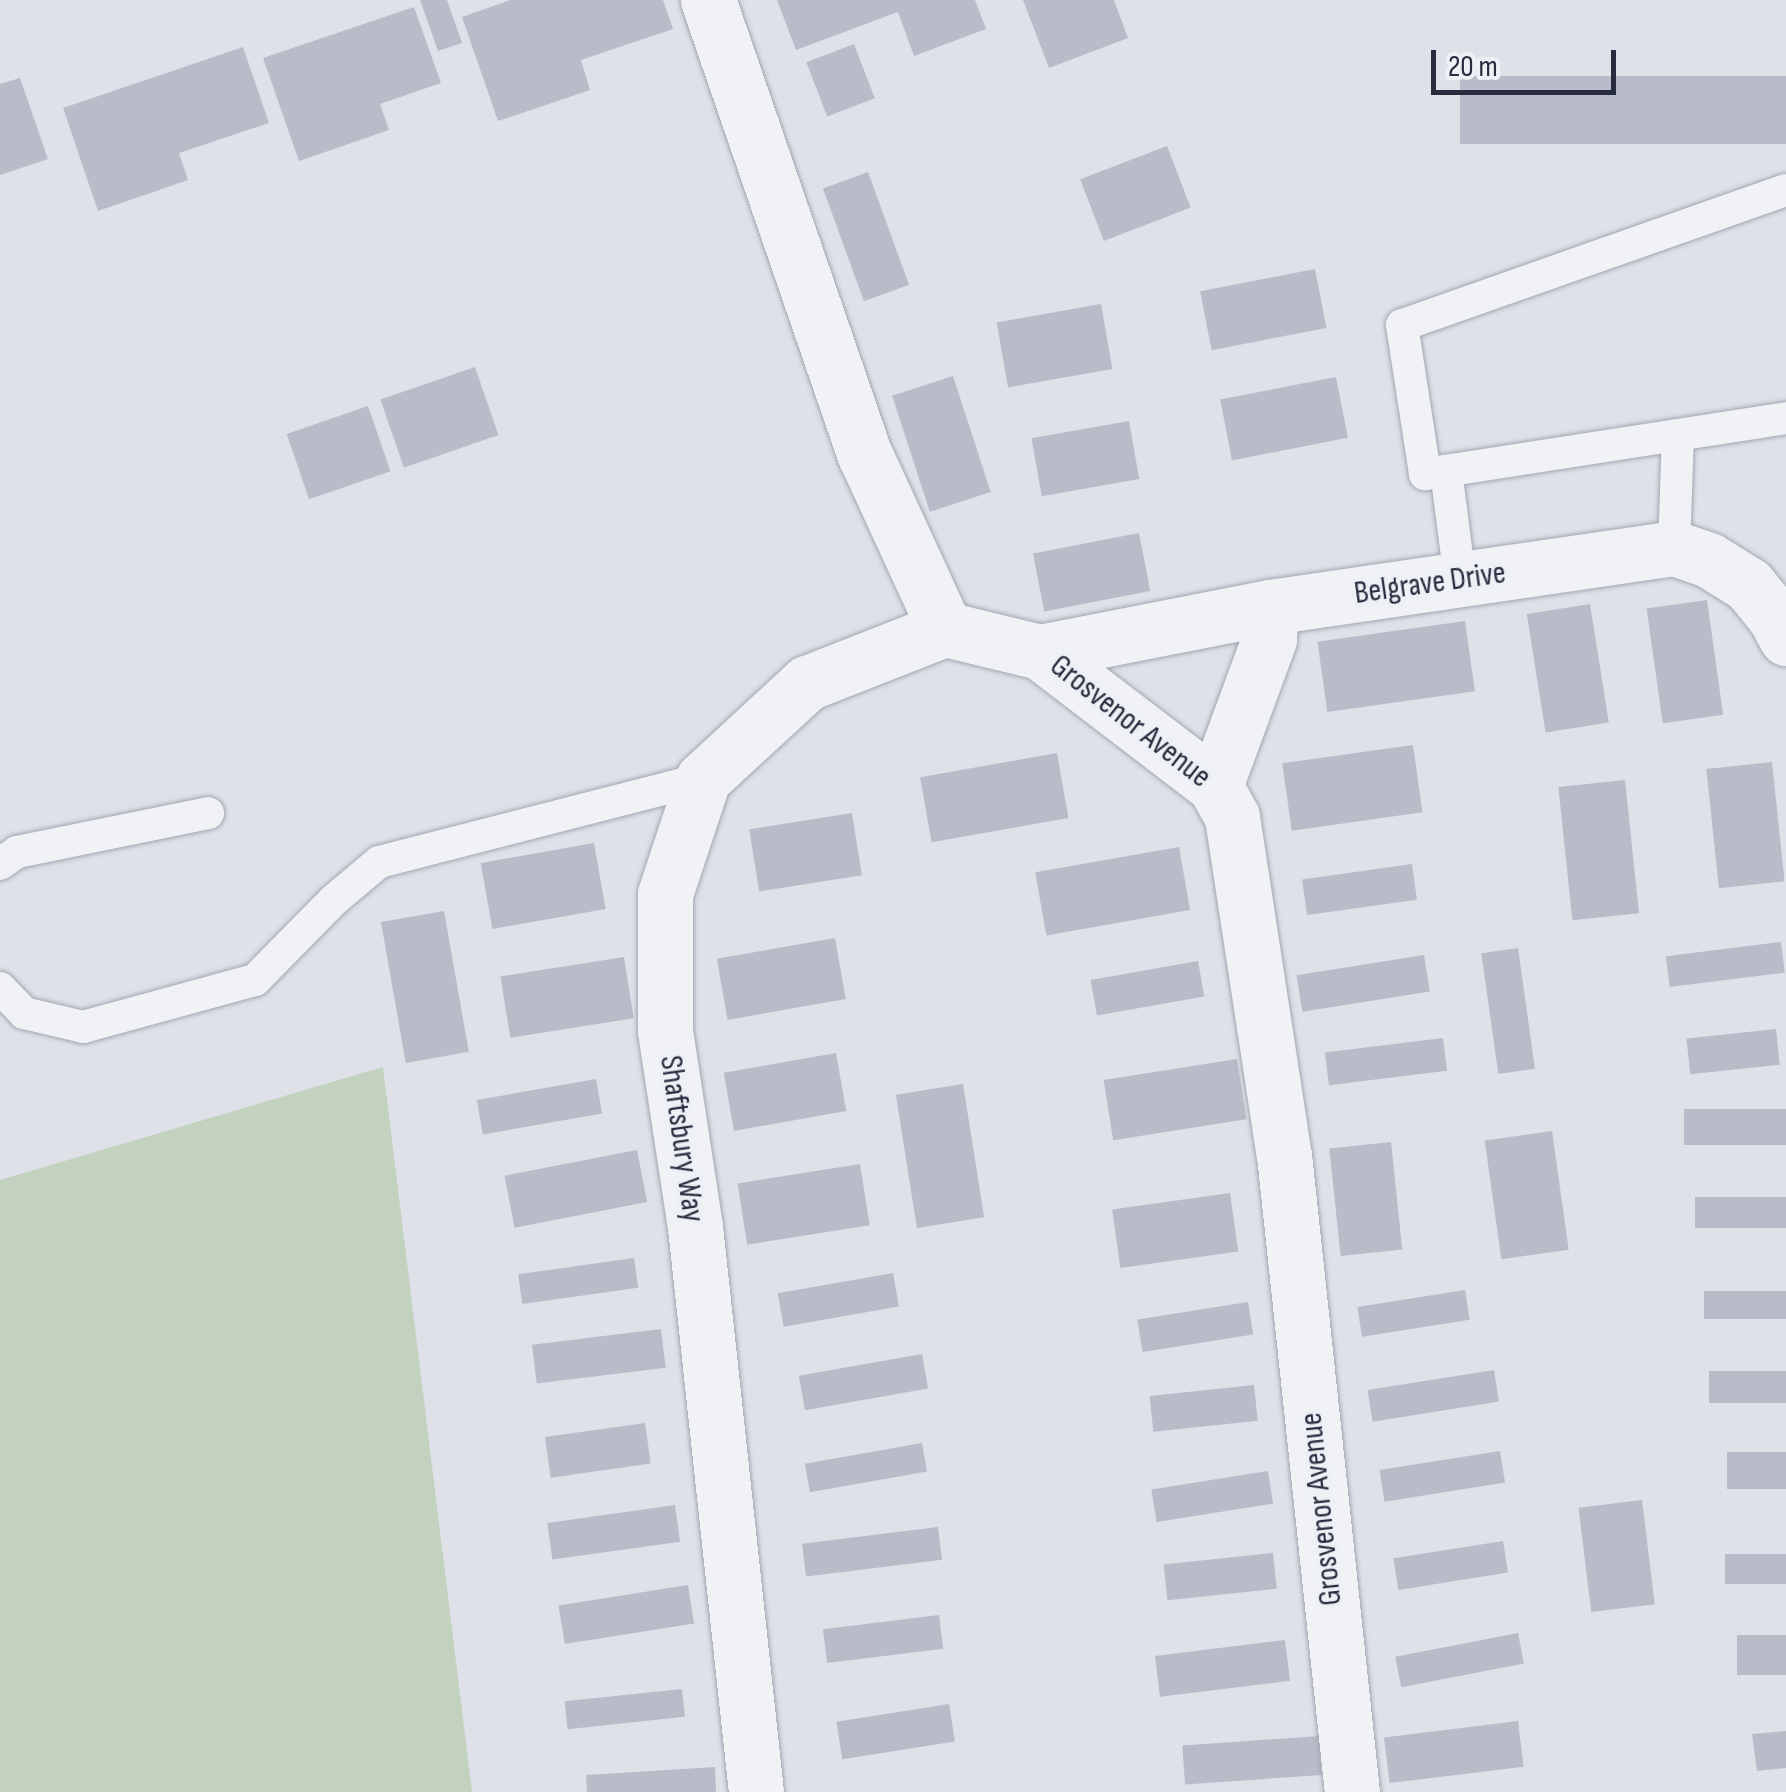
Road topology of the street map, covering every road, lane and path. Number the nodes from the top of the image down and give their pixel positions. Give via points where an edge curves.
1 (708, 0) edge
2 (1786, 190) edge
3 (1786, 418) edge
4 (1678, 435) junction
5 (1446, 471) junction
6 (1674, 548) junction
7 (1460, 579) junction
8 (1270, 607) junction
9 (945, 629) junction
10 (1786, 638) edge
11 (1040, 652) junction
12 (703, 779) junction
13 (1215, 786) junction
14 (208, 813) dead end
15 (0, 864) edge
16 (0, 988) edge
17 (756, 1792) edge
18 (1352, 1792) edge

1 - 9 street via 866,455
2 - 5 lane via 1402,325 1425,474
3 - 4 lane
4 - 5 lane
4 - 6 lane
5 - 7 lane
6 - 7 street, Belgrave Drive
6 - 10 street via 1749,585
7 - 8 street, Belgrave Drive
8 - 11 street, Belgrave Drive
8 - 13 street via 1269,639
9 - 11 street, Grosvenor Avenue
9 - 12 street, Shaftsbury Way via 807,683
11 - 13 street, Grosvenor Avenue
12 - 16 lane via 380,862 255,980 82,1027 24,1013
12 - 17 street, Shaftsbury Way via 666,894 666,1032 695,1227
13 - 18 street, Grosvenor Avenue via 1232,817 1284,1155
14 - 15 lane via 16,852

